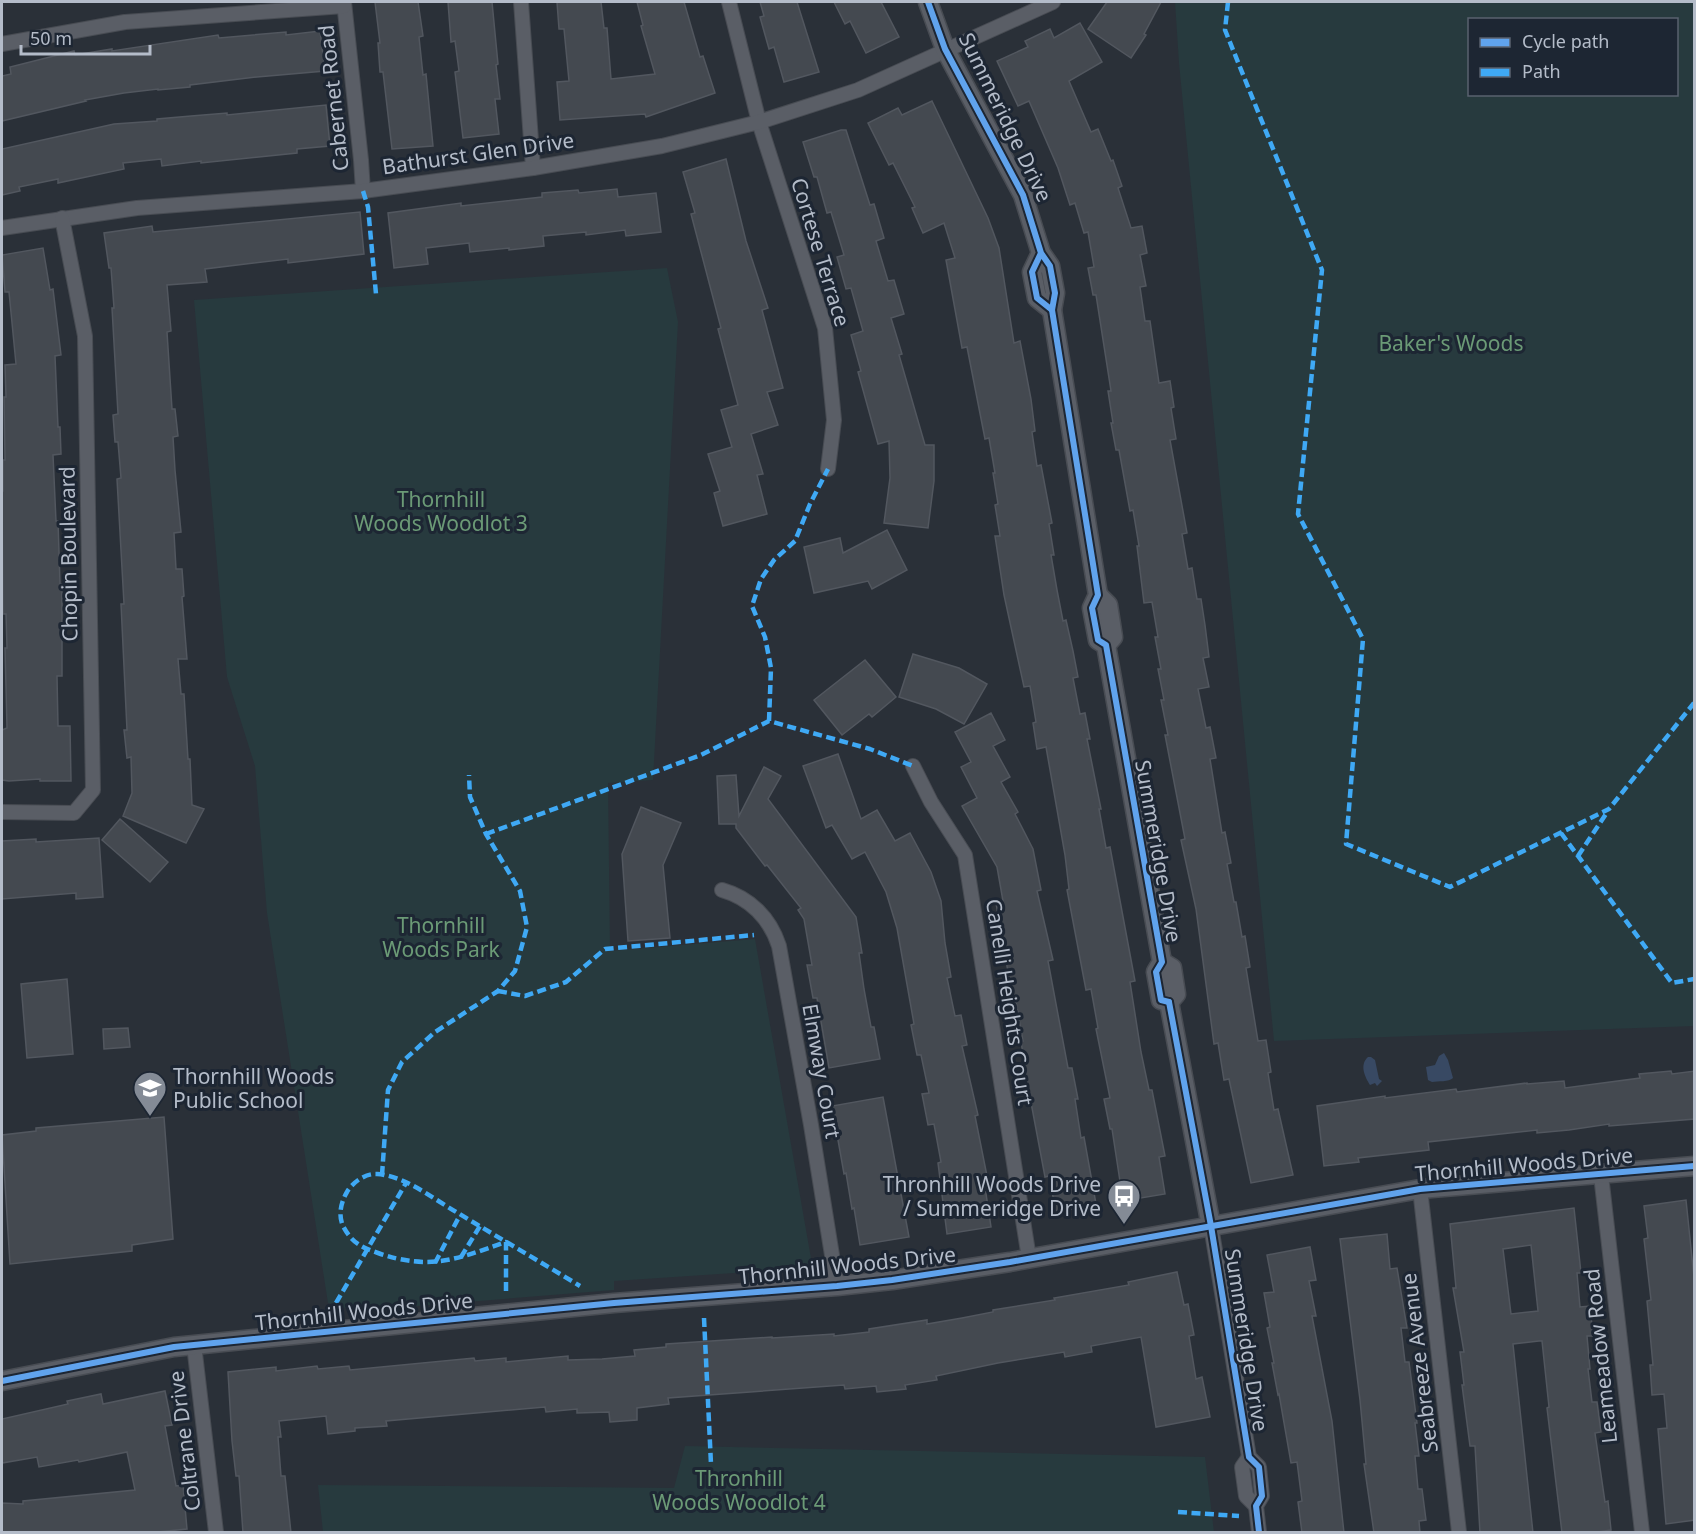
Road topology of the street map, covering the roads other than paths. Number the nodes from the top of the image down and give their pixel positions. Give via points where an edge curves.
1 (521, 2) edge
2 (729, 2) edge
3 (928, 2) edge
4 (1053, 2) edge
5 (344, 4) edge
6 (2, 45) edge
7 (945, 49) junction
8 (759, 122) junction
9 (533, 168) junction
10 (363, 191) junction
11 (62, 218) junction
12 (2, 228) edge
13 (828, 469) dead end
14 (913, 766) dead end
15 (2, 812) edge
16 (722, 890) dead end
17 (1695, 1166) edge
18 (1601, 1175) junction
19 (1420, 1189) junction
20 (1211, 1226) junction
21 (1029, 1258) junction
22 (837, 1286) junction
23 (194, 1345) junction
24 (2, 1381) edge
25 (216, 1533) edge
26 (1259, 1533) edge
27 (1459, 1533) edge
28 (1642, 1533) edge

1 - 9 street
2 - 8 street, Cortese Terrace
3 - 7 street, Summeridge Drive
4 - 7 street, Bathurst Glen Drive
5 - 6 street via 125,22
5 - 10 street, Cabernet Road
7 - 8 street, Bathurst Glen Drive via 858,90
7 - 20 street, Summeridge Drive via 1023,195 1041,253 1032,272 1037,298 1052,310 1098,595 1092,608 1098,640 1106,645 1162,962 1156,972 1161,1000 1169,1002
8 - 9 street, Bathurst Glen Drive via 662,146
8 - 13 street, Cortese Terrace via 825,328 834,420
9 - 10 street, Bathurst Glen Drive
10 - 11 street, Bathurst Glen Drive via 137,208
11 - 12 street, Bathurst Glen Drive
11 - 15 street, Chopin Boulevard via 86,336 93,790 74,813
14 - 21 street, Canelli Heights Court via 965,855
16 - 22 street, Elmway Court via 758,910 779,946
17 - 18 street, Thornhill Woods Drive
18 - 19 street, Thornhill Woods Drive
18 - 28 street, Leameadow Road
19 - 20 street, Thornhill Woods Drive
19 - 27 street, Seabreeze Avenue
20 - 21 street, Thornhill Woods Drive
20 - 26 street, Summeridge Drive via 1249,1457 1259,1467
21 - 22 street, Thornhill Woods Drive
22 - 23 street, Thornhill Woods Drive via 614,1303
23 - 24 street, Thornhill Woods Drive
23 - 25 street, Coltrane Drive

